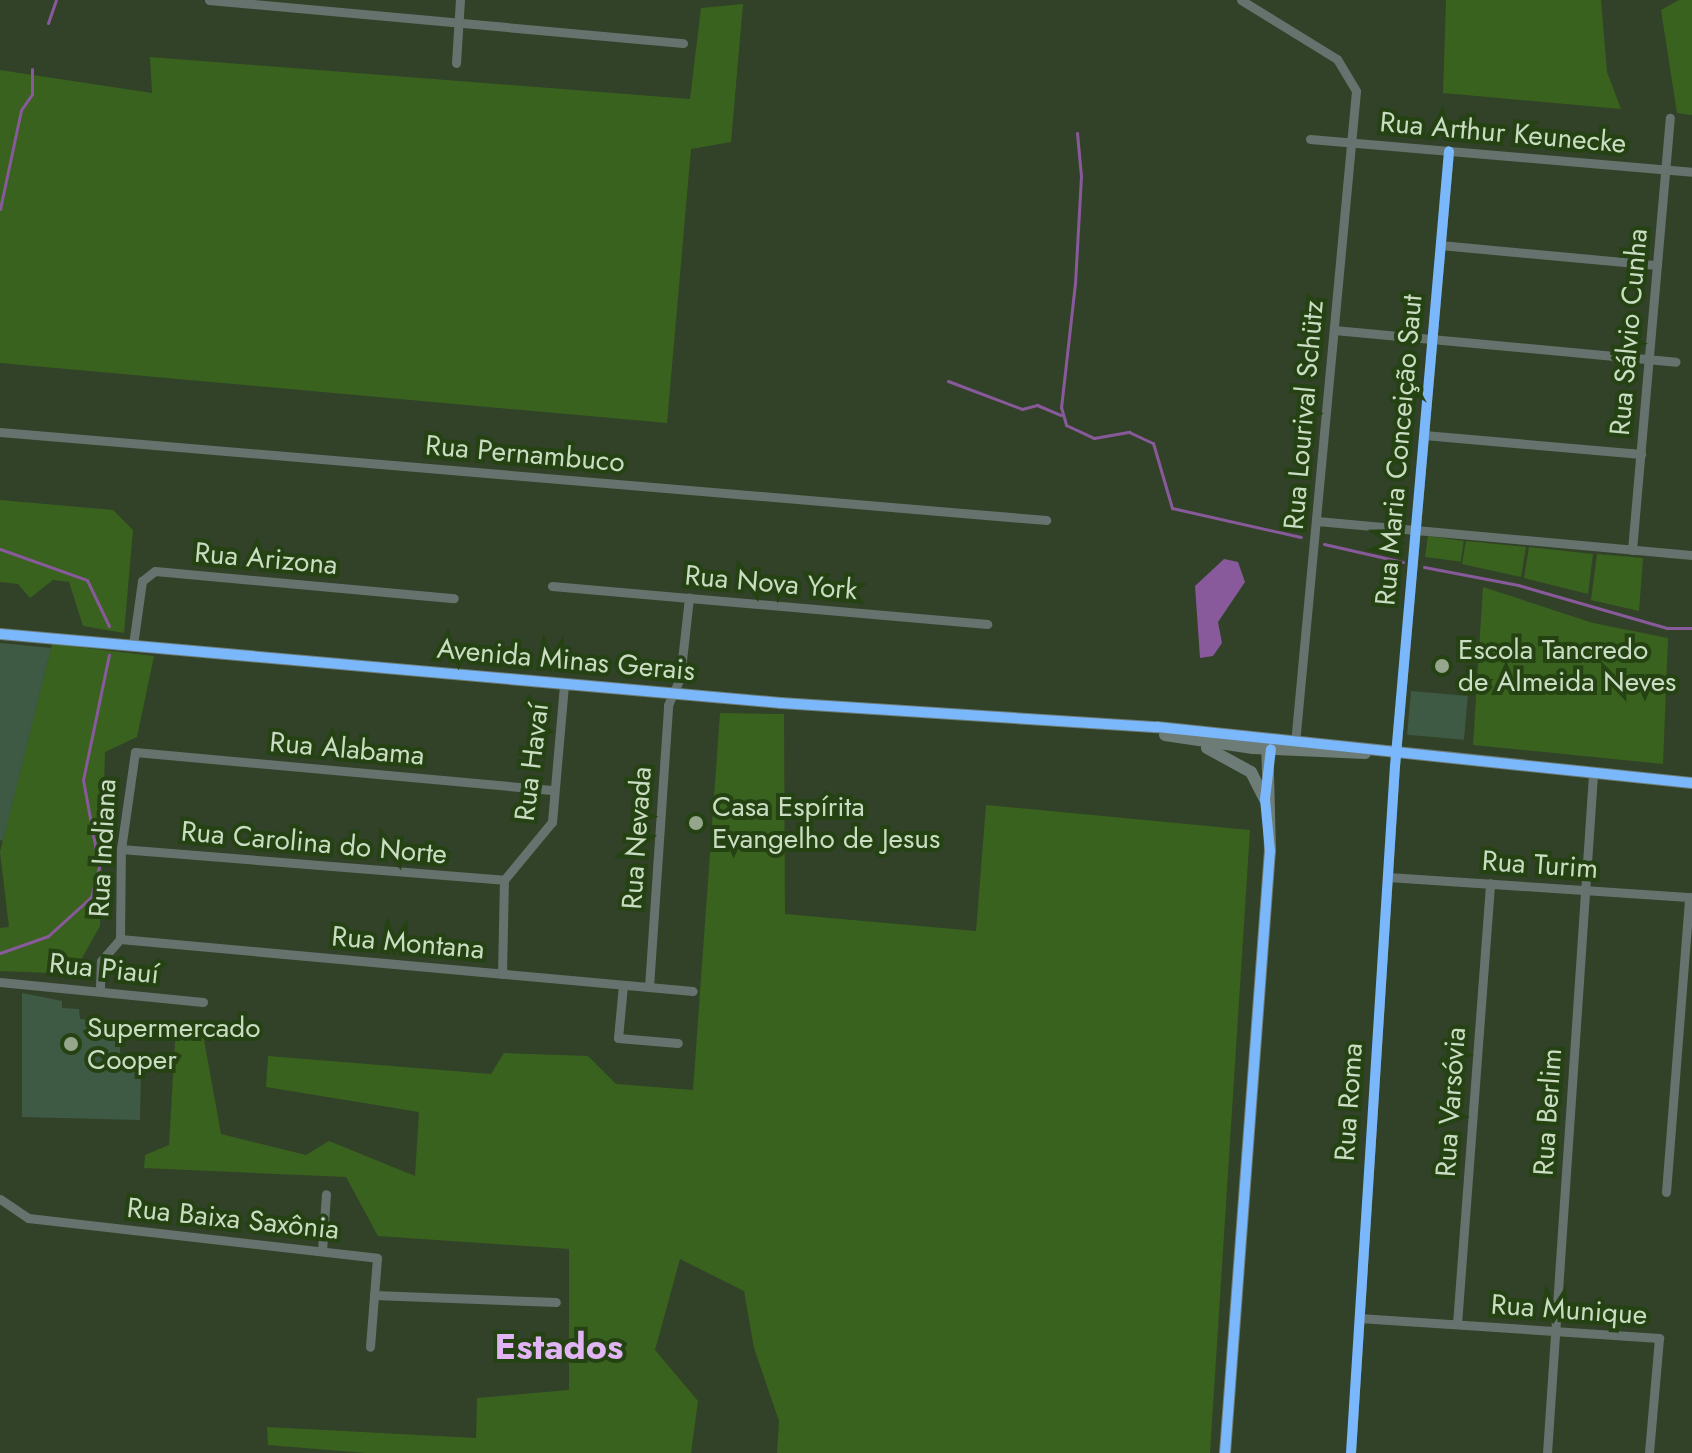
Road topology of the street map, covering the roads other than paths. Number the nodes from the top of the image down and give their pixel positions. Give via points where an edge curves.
1 (209, 0) edge
2 (460, 0) edge
3 (1241, 0) edge
4 (458, 23) junction
5 (683, 43) dead end
6 (456, 63) dead end
7 (1670, 118) dead end
8 (1310, 139) dead end
9 (1351, 142) junction
10 (1449, 151) junction
11 (1666, 169) junction
12 (1692, 172) edge
13 (1440, 245) junction
14 (1657, 265) junction
15 (1334, 330) junction
16 (1432, 340) junction
17 (1649, 359) junction
18 (1676, 362) dead end
19 (0, 432) edge
20 (1424, 435) junction
21 (1641, 454) junction
22 (1046, 520) dead end
23 (1317, 521) junction
24 (1416, 530) junction
25 (1632, 550) junction
26 (1692, 555) edge
27 (552, 586) dead end
28 (454, 598) dead end
29 (689, 598) junction
30 (987, 624) dead end
31 (0, 634) edge
32 (133, 645) junction
33 (564, 684) junction
34 (674, 694) junction
35 (1129, 727) junction
36 (1175, 737) junction
37 (1295, 743) junction
38 (1263, 744) junction
39 (135, 752) joint
40 (1393, 753) junction
41 (1251, 772) junction
42 (1593, 774) junction
43 (1692, 783) edge
44 (554, 790) junction
45 (1265, 799) junction
46 (121, 849) junction
47 (1388, 877) junction
48 (504, 880) junction
49 (1490, 883) junction
50 (1585, 890) junction
51 (1691, 897) edge
52 (120, 939) junction
53 (502, 974) junction
54 (0, 982) edge
55 (623, 985) junction
56 (649, 987) junction
57 (100, 988) junction
58 (693, 991) dead end
59 (203, 1002) dead end
60 (678, 1043) dead end
61 (1666, 1192) dead end
62 (326, 1194) dead end
63 (0, 1199) edge
64 (322, 1251) junction
65 (374, 1295) junction
66 (556, 1302) dead end
67 (1359, 1318) junction
68 (1457, 1324) junction
69 (1555, 1331) junction
70 (370, 1347) dead end
71 (1225, 1453) edge
72 (1351, 1453) edge
73 (1547, 1453) edge
74 (1649, 1453) edge

1 - 4 street
2 - 4 street
3 - 9 street, Rua Lourival Schütz via 1337,59 1356,91
4 - 5 street
4 - 6 street
7 - 11 street, Rua Sálvio Cunha
8 - 9 street, Rua Arthur Keunecke
9 - 10 street, Rua Arthur Keunecke
9 - 15 street, Rua Lourival Schütz
10 - 11 street, Rua Arthur Keunecke
10 - 13 street, Rua Maria Conceição Saut
11 - 12 street, Rua Arthur Keunecke
11 - 14 street, Rua Sálvio Cunha
13 - 14 street
13 - 16 street, Rua Maria Conceição Saut
14 - 17 street, Rua Sálvio Cunha
15 - 16 street
15 - 23 street, Rua Lourival Schütz
16 - 17 street
16 - 20 street, Rua Maria Conceição Saut
17 - 18 street
17 - 21 street, Rua Sálvio Cunha
19 - 22 street, Rua Pernambuco
20 - 21 street
20 - 24 street, Rua Maria Conceição Saut
21 - 25 street, Rua Sálvio Cunha
23 - 24 street
23 - 37 street, Rua Lourival Schütz
24 - 25 street
24 - 40 street, Rua Maria Conceição Saut
25 - 26 street
27 - 29 street, Rua Nova York
28 - 32 street, Rua Arizona via 155,571 142,581
29 - 30 street, Rua Nova York
29 - 34 street, Rua Nevada
31 - 32 street, Avenida Minas Gerais
32 - 33 street, Avenida Minas Gerais
33 - 34 street, Avenida Minas Gerais
33 - 44 street, Rua Havaí
34 - 35 street, Avenida Minas Gerais
34 - 56 street, Rua Nevada via 668,705
35 - 36 street, Avenida Minas Gerais
35 - 38 street, Avenida Minas Gerais
36 - 38 street, Avenida Minas Gerais
36 - 41 street via 1225,755
37 - 38 street, Avenida Minas Gerais
37 - 40 street, Avenida Minas Gerais
38 - 40 street, Avenida Minas Gerais
38 - 41 street
38 - 45 street
39 - 44 street, Rua Alabama
39 - 46 street, Rua Indiana
40 - 42 street, Avenida Minas Gerais
40 - 47 street, Rua Roma
41 - 45 street
42 - 43 street, Avenida Minas Gerais
42 - 50 street, Rua Berlim
44 - 48 street, Rua Havaí via 552,822 541,843
45 - 71 street via 1270,851
46 - 48 street, Rua Carolina do Norte
46 - 52 street, Rua Indiana
47 - 49 street, Rua Turim
47 - 67 street, Rua Roma
48 - 53 street
49 - 50 street, Rua Turim
49 - 68 street, Rua Varsóvia
50 - 51 street, Rua Turim
50 - 69 street, Rua Berlim
51 - 61 street, Rua Turim
52 - 53 street, Rua Montana
52 - 57 street, Rua Indiana via 101,961
53 - 55 street, Rua Montana
54 - 57 street, Rua Piauí
55 - 56 street, Rua Montana
55 - 60 street via 618,1038
56 - 58 street, Rua Montana
57 - 59 street, Rua Piauí
62 - 64 street
63 - 64 street, Rua Baixa Saxônia via 28,1218
64 - 65 street, Rua Baixa Saxônia via 377,1258
65 - 66 street
65 - 70 street, Rua Baixa Saxônia
67 - 68 street, Rua Munique
67 - 72 street, Rua Roma
68 - 69 street, Rua Munique
69 - 73 street, Rua Berlim
69 - 74 street, Rua Munique via 1659,1338

